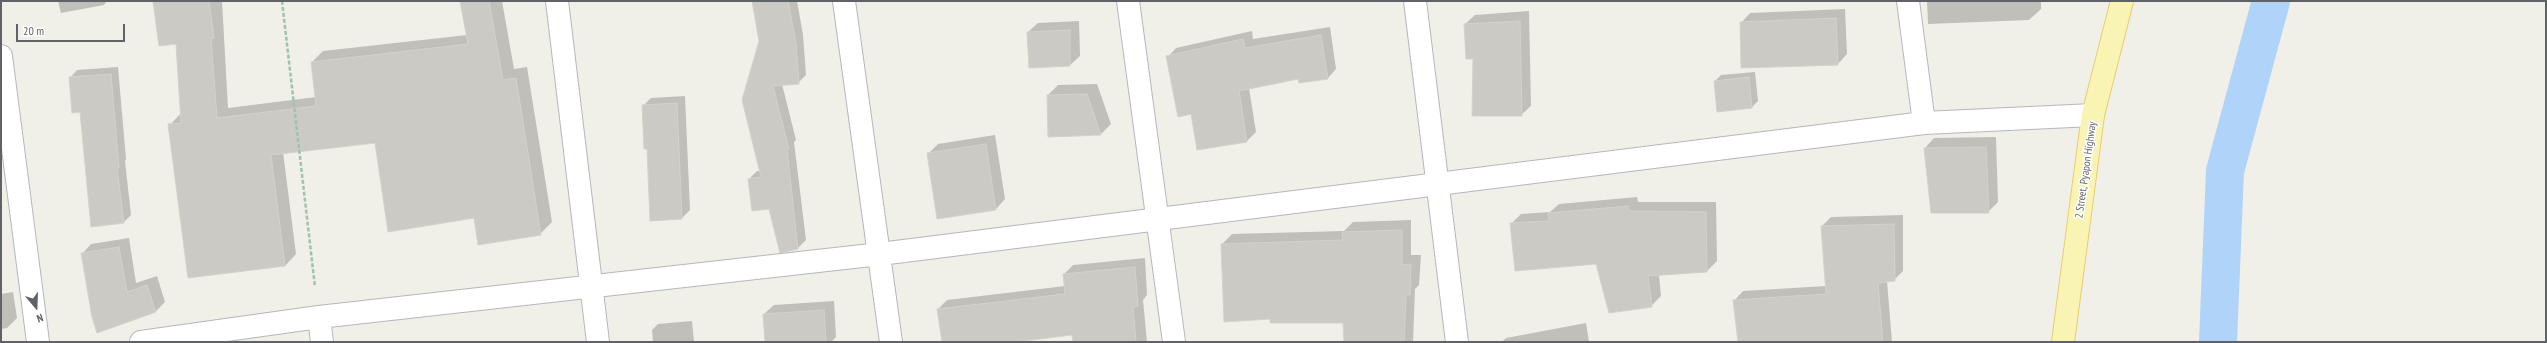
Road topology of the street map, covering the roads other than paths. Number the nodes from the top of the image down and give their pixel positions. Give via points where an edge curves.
1 (557, 1) edge
2 (844, 1) edge
3 (1128, 1) edge
4 (1415, 1) edge
5 (1908, 1) edge
6 (2122, 1) edge
7 (1, 56) edge
8 (2094, 115) junction
9 (1924, 123) junction
10 (1438, 184) junction
11 (1157, 219) junction
12 (880, 254) junction
13 (591, 287) junction
14 (319, 318) junction
15 (38, 342) edge
16 (141, 342) edge
17 (322, 342) edge
18 (598, 342) edge
19 (891, 342) edge
20 (1174, 342) edge
21 (1457, 342) edge
22 (2063, 342) edge

1 - 13 street
2 - 12 street
3 - 11 street
4 - 10 street
5 - 9 street
6 - 8 main road, 2 Street, Pyapon Highway
7 - 15 street
8 - 9 street
8 - 22 main road, 2 Street, Pyapon Highway
9 - 10 street
10 - 11 street
10 - 21 street
11 - 12 street
11 - 20 street
12 - 13 street
12 - 19 street
13 - 14 street
13 - 18 street
14 - 16 street
14 - 17 street

